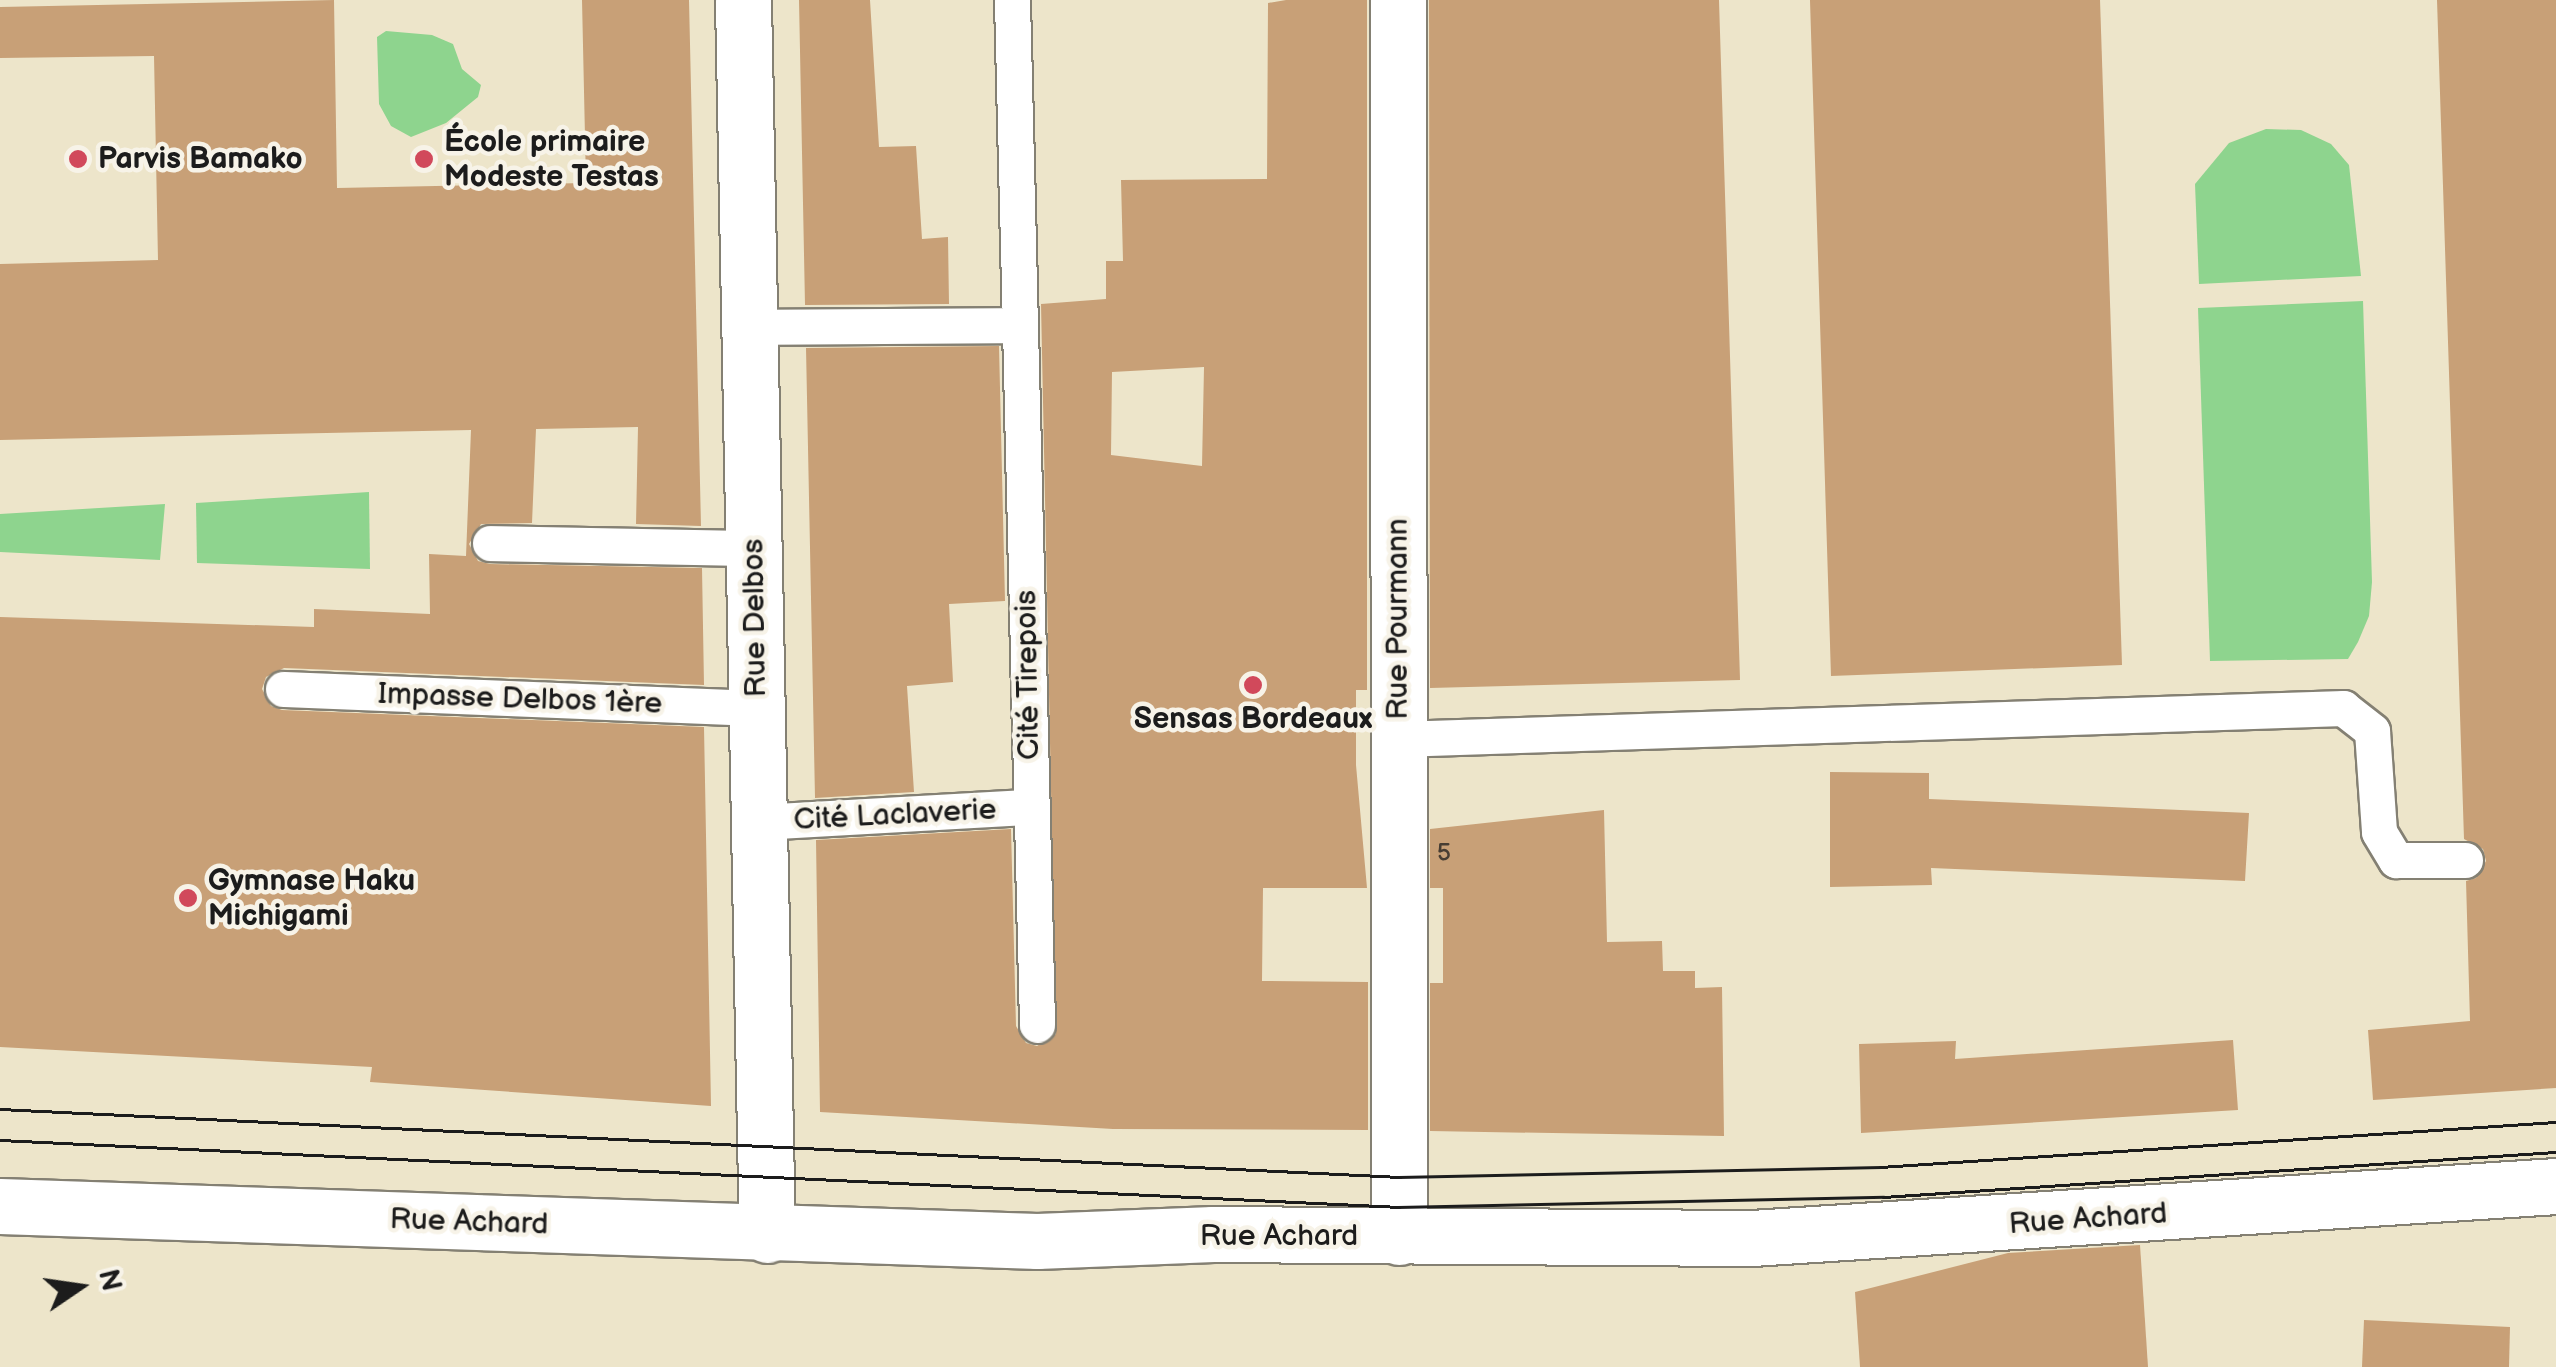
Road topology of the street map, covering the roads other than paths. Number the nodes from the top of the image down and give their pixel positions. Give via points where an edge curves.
1 (743, 0) edge
2 (1012, 0) edge
3 (1398, 0) edge
4 (1020, 325) junction
5 (749, 327) junction
6 (490, 543) dead end
7 (754, 548) junction
8 (284, 689) dead end
9 (756, 708) junction
10 (1398, 739) junction
11 (1031, 808) junction
12 (759, 822) junction
13 (2464, 860) dead end
14 (1037, 1025) dead end
15 (2556, 1186) edge
16 (6, 1207) edge
17 (767, 1235) junction
18 (1399, 1238) junction

1 - 5 street, Rue Delbos
2 - 4 lane, Cité Tirepois
3 - 10 street, Rue Pourmann
4 - 5 lane
4 - 11 lane, Cité Tirepois
5 - 7 street, Rue Delbos
6 - 7 lane
7 - 9 street, Rue Delbos
8 - 9 lane, Impasse Delbos 1ère
9 - 12 street, Rue Delbos
10 - 13 lane via 2343,708 2372,731 2379,832 2396,860
10 - 18 street, Rue Pourmann
11 - 12 lane, Cité Laclaverie
11 - 14 lane, Cité Tirepois
12 - 17 street, Rue Delbos
15 - 18 street, Rue Achard via 1891,1234
16 - 17 street, Rue Achard
17 - 18 street, Rue Achard

